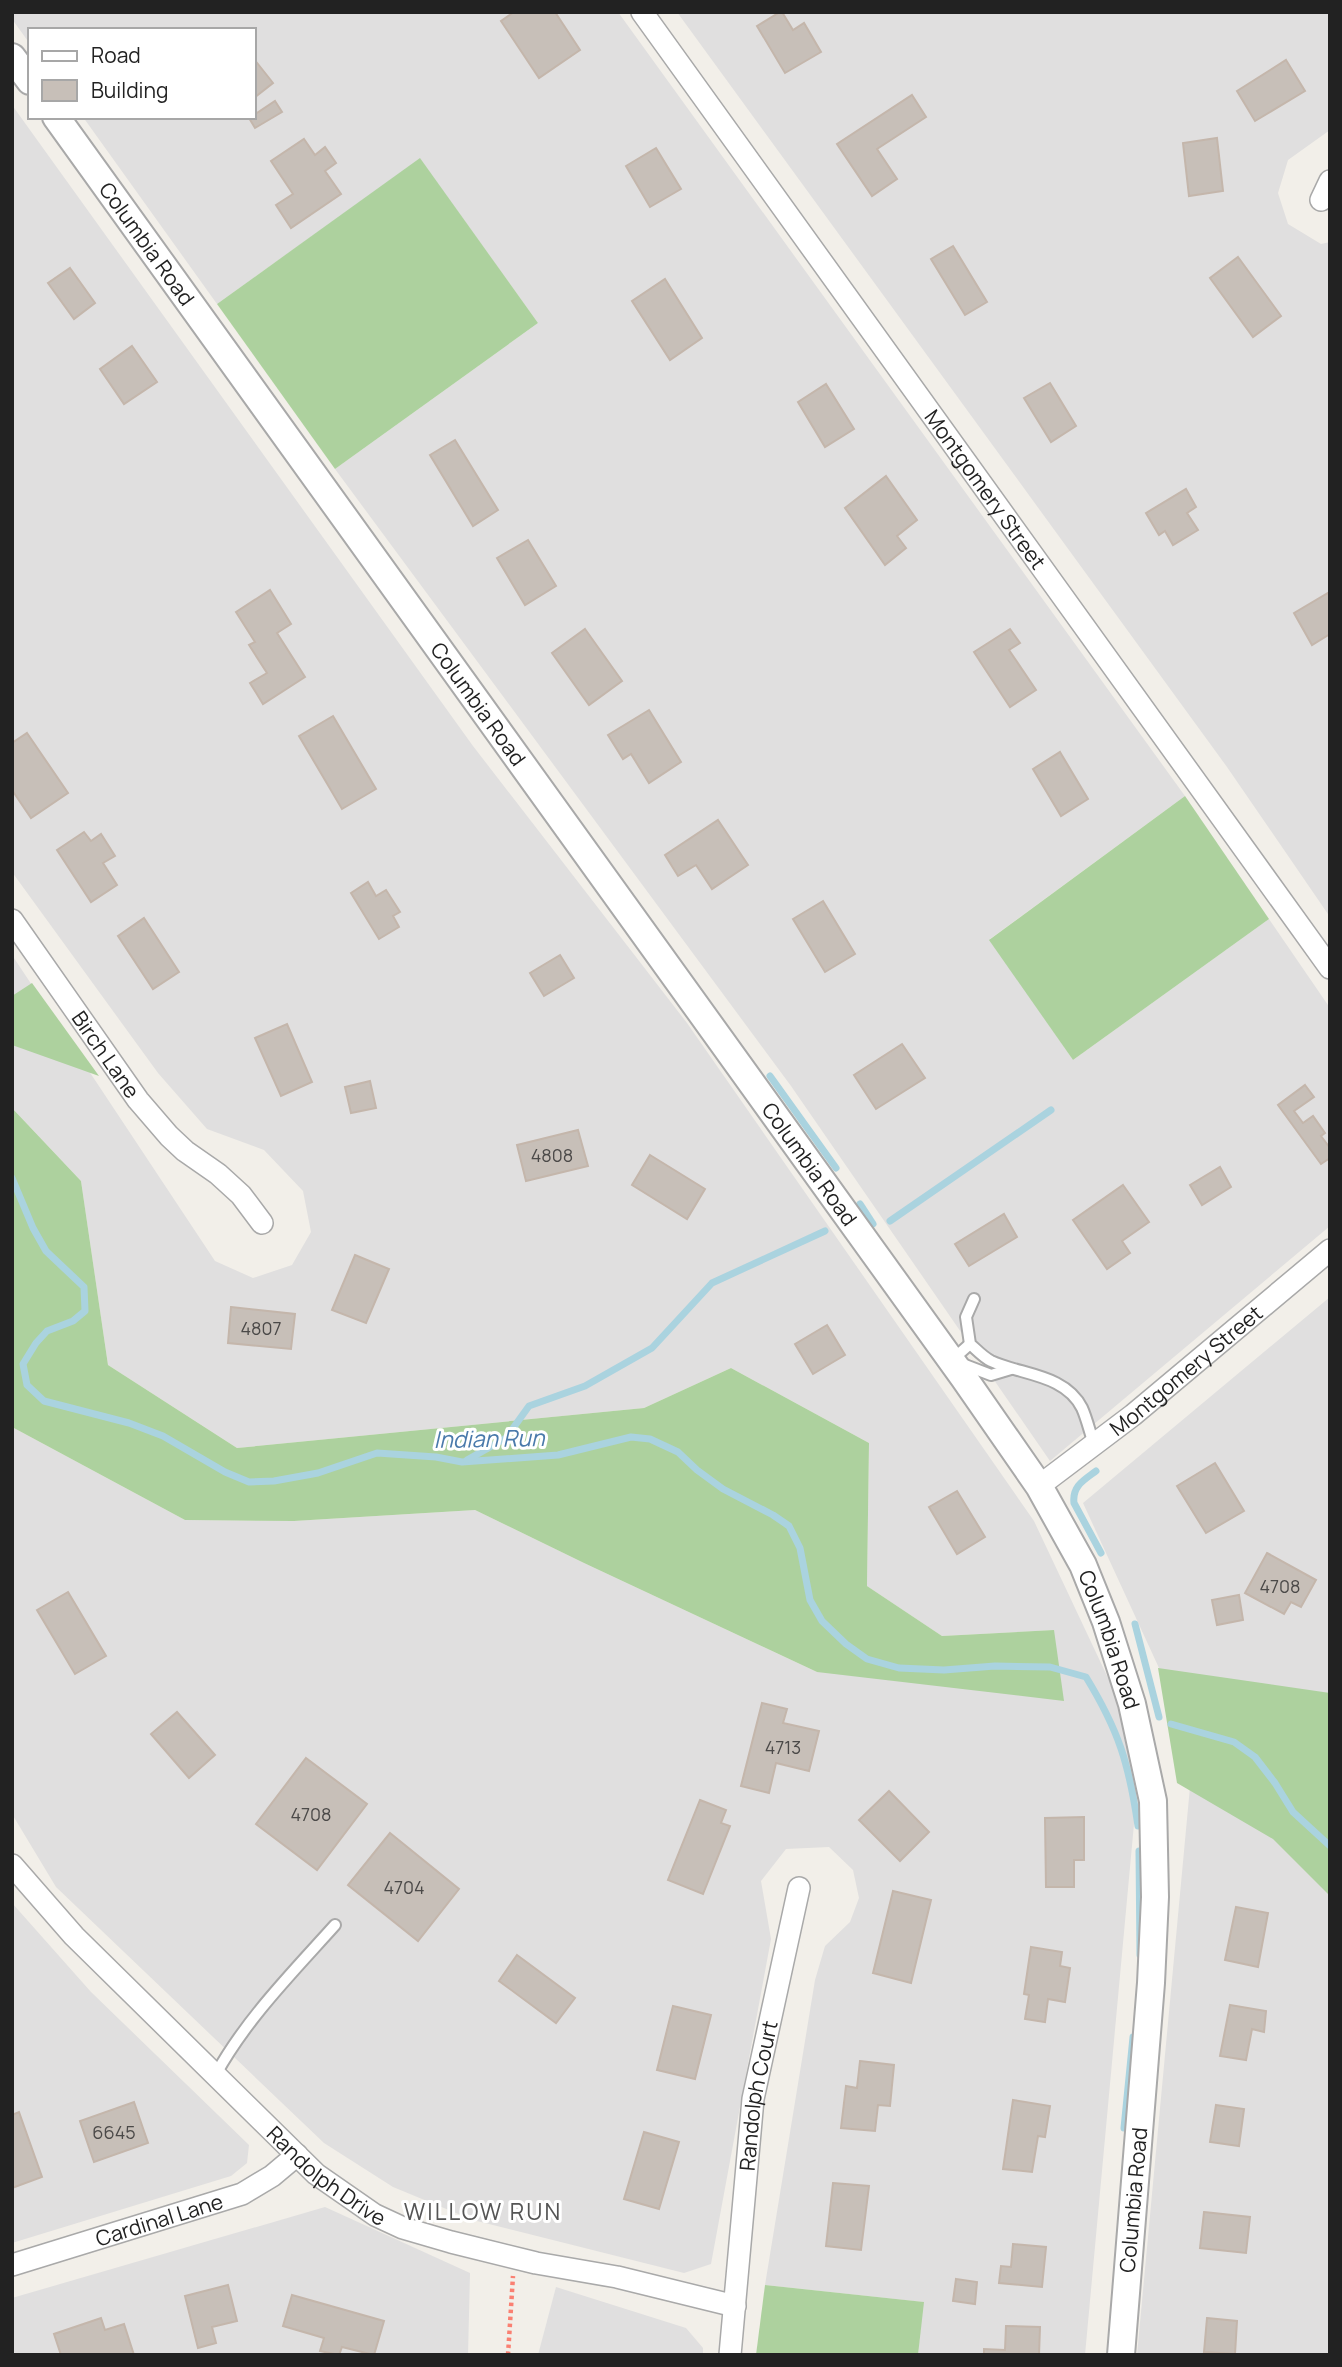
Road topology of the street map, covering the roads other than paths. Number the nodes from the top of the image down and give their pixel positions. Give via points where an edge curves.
1 (642, 12) edge
2 (12, 57) edge
3 (28, 78) edge
4 (57, 119) edge
5 (12, 919) edge
6 (1330, 968) edge
7 (262, 1223) dead end
8 (1330, 1250) edge
9 (974, 1299) dead end
10 (961, 1352) junction
11 (1011, 1369) junction
12 (1094, 1444) junction
13 (1039, 1486) junction
14 (12, 1865) edge
15 (799, 1888) dead end
16 (335, 1925) dead end
17 (216, 2074) junction
18 (297, 2155) junction
19 (12, 2265) edge
20 (735, 2306) junction
21 (730, 2355) edge
22 (1121, 2355) edge

1 - 6 street, Montgomery Street
2 - 3 street
4 - 10 street, Columbia Road
5 - 7 street, Birch Lane via 138,1100 185,1151 241,1195
8 - 12 street, Montgomery Street
9 - 10 lane
10 - 11 lane
10 - 11 lane via 991,1375
10 - 13 street, Columbia Road
11 - 12 lane via 1051,1379 1067,1391 1082,1406
12 - 13 street, Montgomery Street
13 - 22 street, Columbia Road via 1083,1565 1106,1622 1132,1704 1153,1801 1156,1897 1152,1983
14 - 17 street, Randolph Drive via 74,1936
15 - 20 street, Randolph Court via 753,2099
16 - 17 lane via 233,2044
17 - 18 street, Randolph Drive
18 - 19 street, Cardinal Lane via 242,2194
18 - 20 street, Randolph Drive via 375,2216 403,2228 514,2258
20 - 21 street

